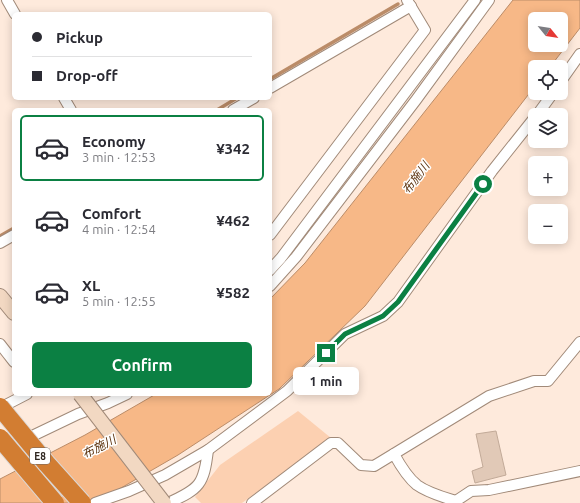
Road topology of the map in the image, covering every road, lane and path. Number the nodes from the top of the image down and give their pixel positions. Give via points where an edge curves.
1 (7, 0) edge
2 (475, 0) edge
3 (489, 0) edge
4 (409, 3) edge
5 (14, 12) edge
6 (580, 54) edge
7 (568, 71) edge
8 (272, 87) edge
9 (250, 100) edge
10 (236, 108) edge
11 (528, 126) edge
12 (272, 232) edge
13 (12, 236) edge
14 (0, 243) edge
15 (272, 268) edge
16 (272, 284) edge
17 (0, 296) edge
18 (12, 311) edge
19 (580, 342) edge
20 (0, 344) edge
21 (12, 359) edge
22 (23, 396) edge
23 (82, 396) edge
24 (123, 396) edge
25 (0, 408) edge
26 (0, 438) edge
27 (208, 450) junction
28 (0, 451) edge
29 (394, 454) junction
30 (580, 471) edge
31 (455, 502) edge
32 (55, 503) edge
33 (82, 503) edge
34 (95, 503) edge
35 (164, 503) edge
36 (168, 503) edge
37 (252, 503) edge

1 - 5 street
2 - 15 street
3 - 16 street via 296,257
4 - 8 street
4 - 12 street via 425,30
6 - 7 street
9 - 10 street
11 - 27 street via 492,171 398,302 383,316 345,334 287,391
13 - 14 street
17 - 18 street
19 - 29 street via 548,381 534,381 489,396
20 - 21 street
22 - 25 street
23 - 35 street, bridge
24 - 28 street
25 - 33 highway, E8, bridge
26 - 32 highway, E8, bridge
27 - 34 street via 165,475
27 - 36 street via 202,478 194,490
29 - 31 street via 417,485
29 - 37 street via 374,466 361,465 338,443 331,442
30 - 31 street via 489,490 471,491

